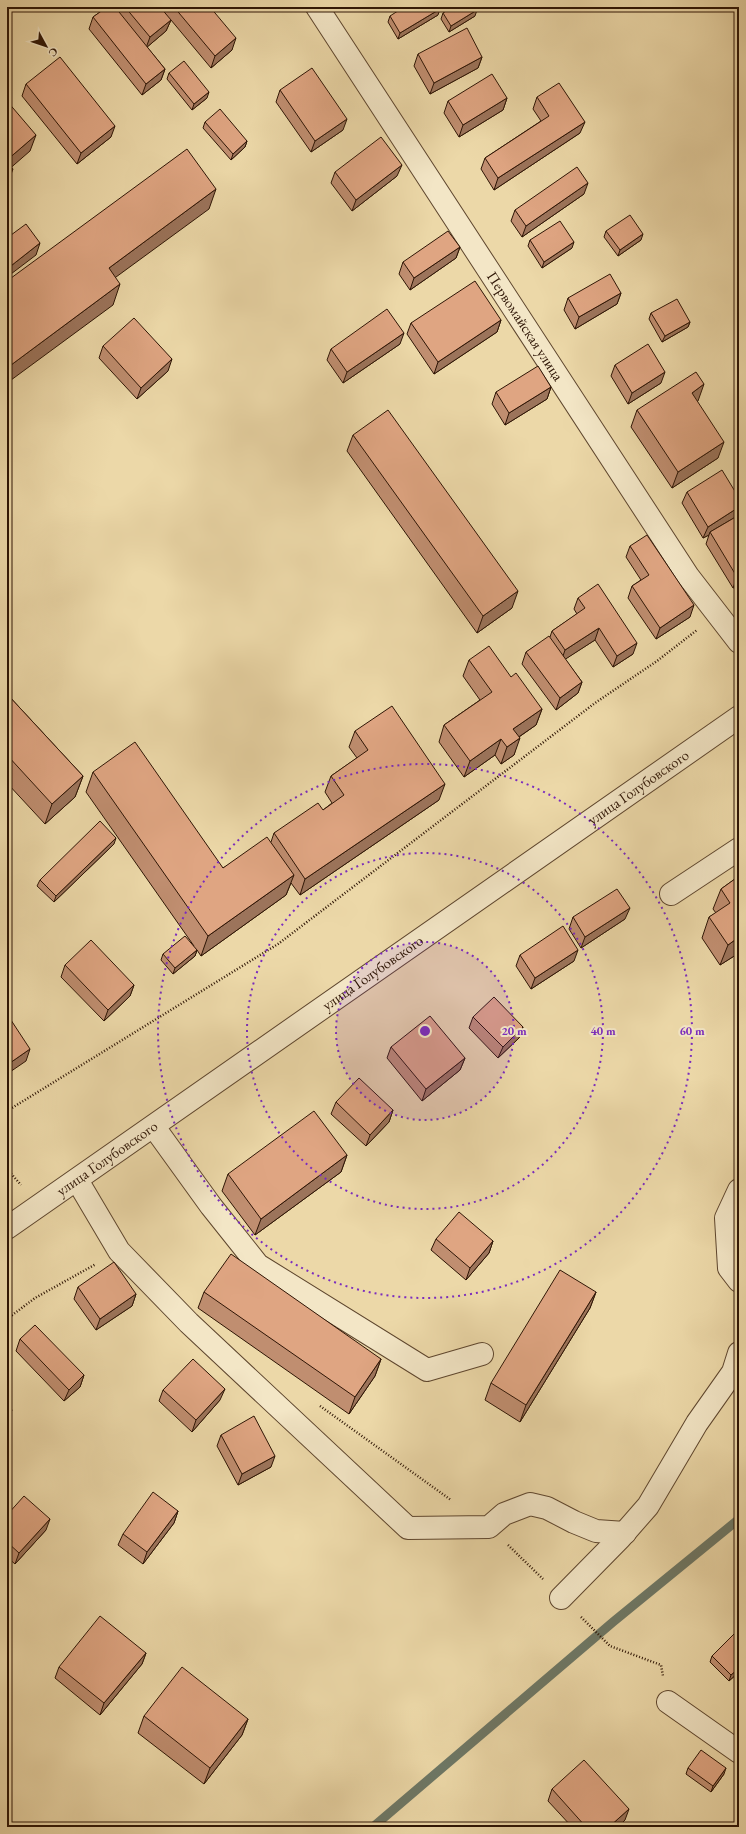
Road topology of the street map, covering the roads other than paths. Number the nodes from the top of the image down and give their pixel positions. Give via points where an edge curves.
1 (317, 7) edge
2 (739, 642) edge
3 (739, 717) edge
4 (739, 849) edge
5 (671, 894) dead end
6 (154, 1127) junction
7 (77, 1180) junction
8 (739, 1190) edge
9 (7, 1228) edge
10 (739, 1282) edge
11 (739, 1353) edge
12 (482, 1354) dead end
13 (625, 1533) junction
14 (561, 1598) road end
15 (668, 1702) road end
16 (739, 1752) edge

1 - 2 street, Первомайская улица via 688,576
3 - 6 street, улица Голубовского
4 - 5 street
6 - 7 street, улица Голубовского
6 - 12 street via 211,1206 258,1265 427,1370
7 - 9 street, улица Голубовского
7 - 13 street via 119,1251 189,1323 408,1528 488,1527 504,1514 530,1504 547,1508 596,1531
8 - 10 street via 726,1218 729,1268
11 - 13 street via 734,1372 697,1423 648,1506
13 - 14 street
15 - 16 street

